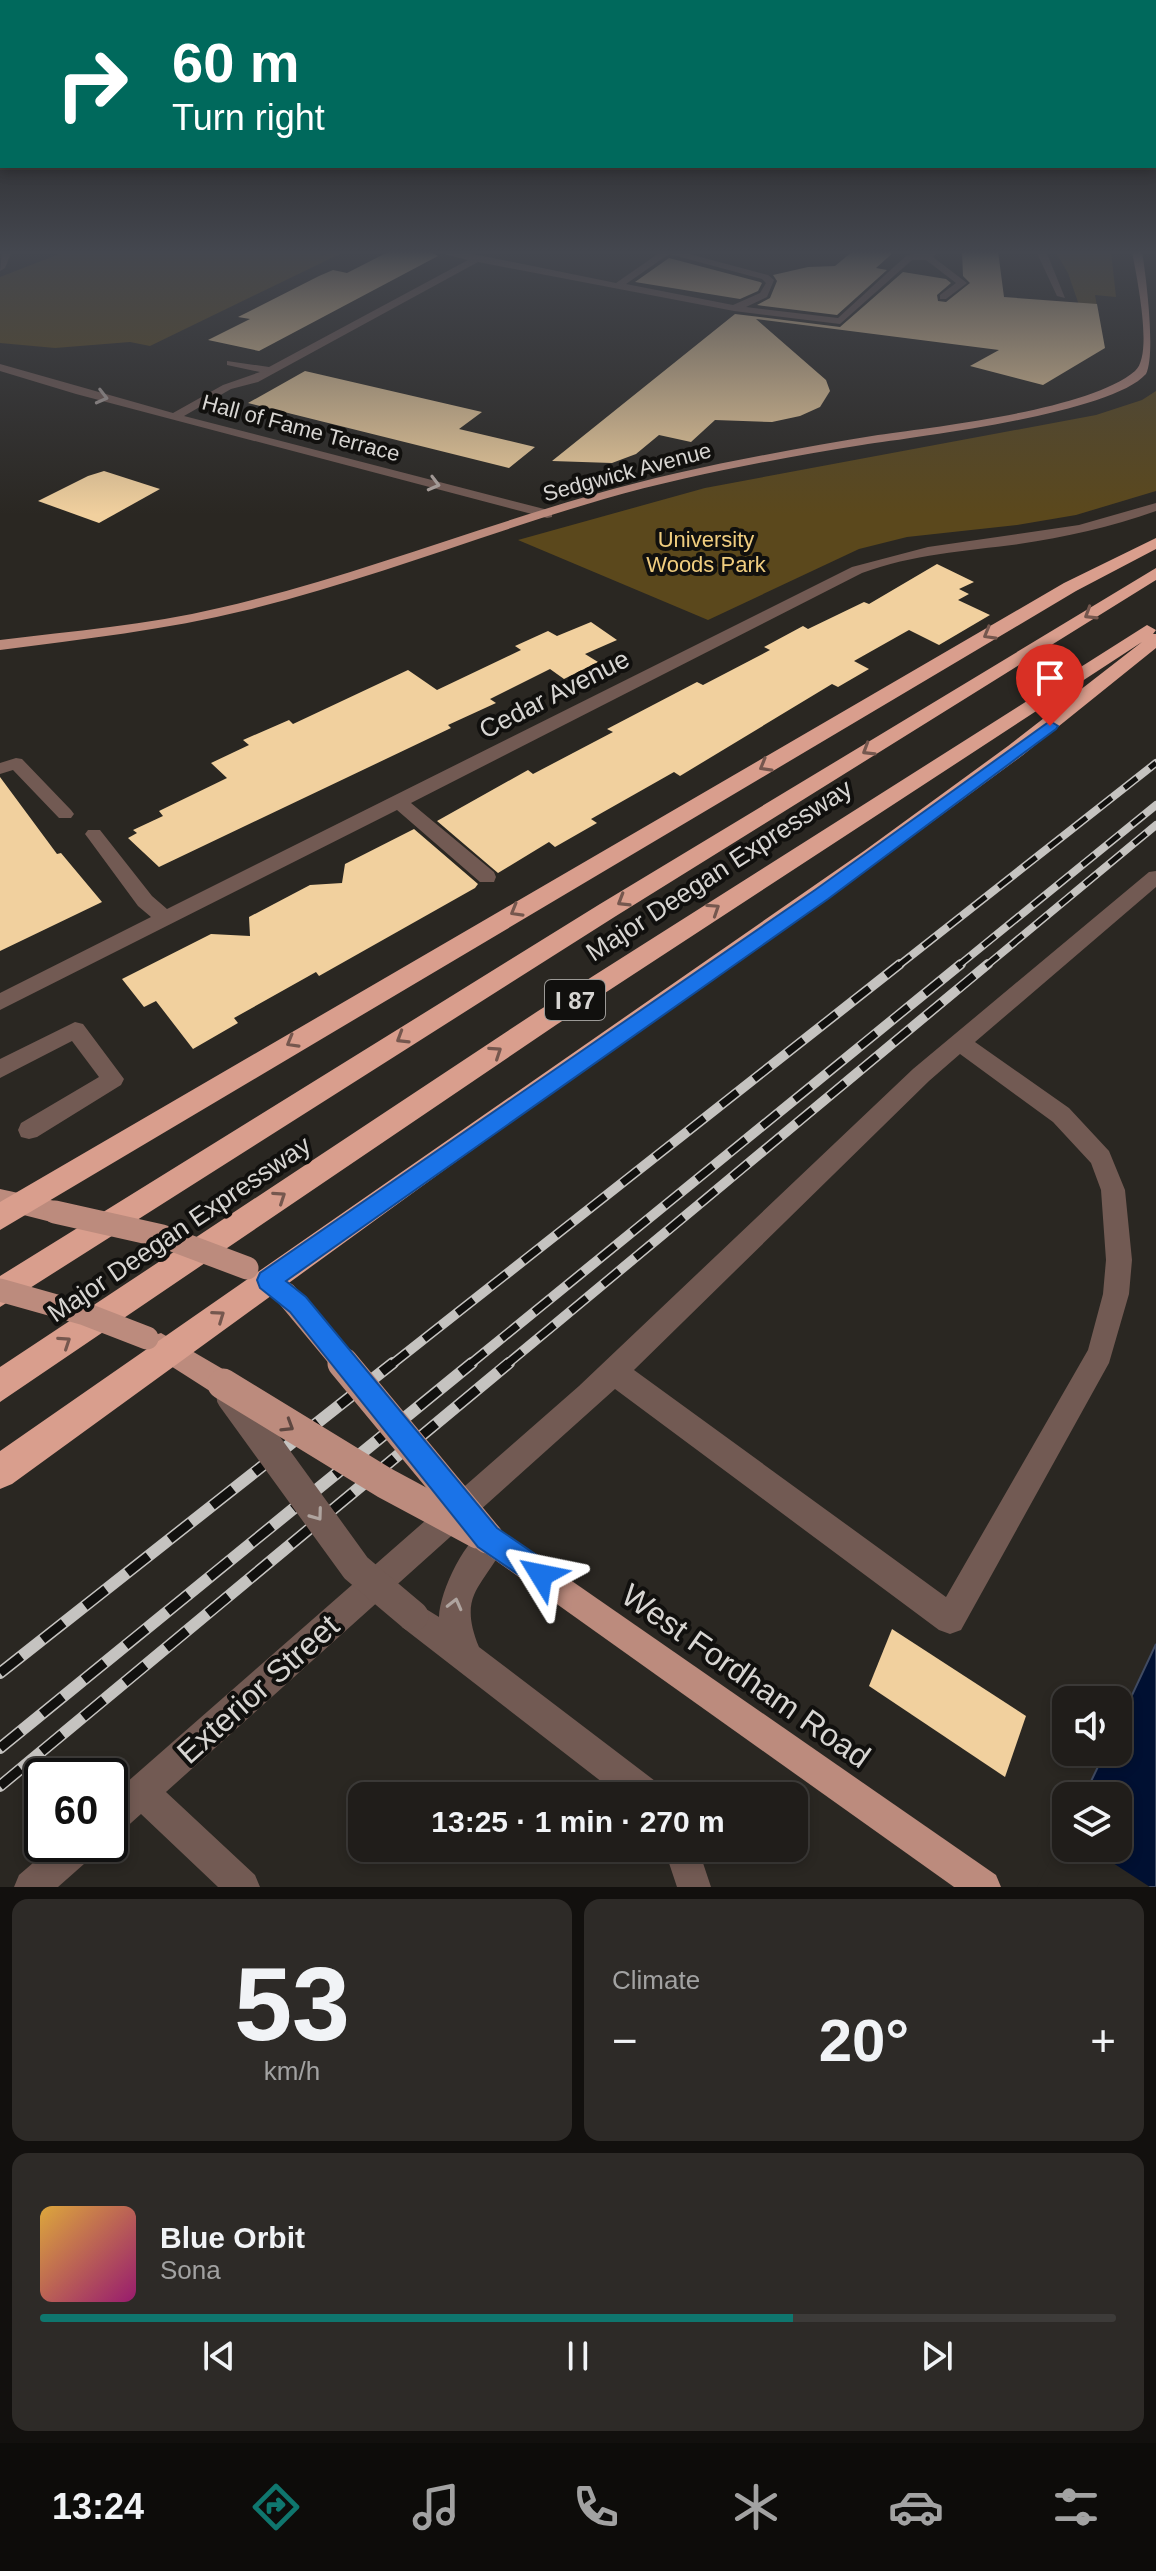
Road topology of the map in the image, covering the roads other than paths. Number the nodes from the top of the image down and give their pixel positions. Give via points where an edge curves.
1 (329, 339) edge
2 (1152, 339) edge
3 (231, 363) dead end
4 (3, 370) edge
5 (270, 371) junction
6 (254, 380) junction
7 (175, 416) junction
8 (189, 419) junction
9 (1156, 507) edge
10 (547, 514) junction
11 (1156, 543) edge
12 (1156, 573) edge
13 (1156, 624) edge
14 (1156, 639) edge
15 (0, 645) edge
16 (8, 766) edge
17 (399, 802) junction
18 (65, 814) dead end
19 (94, 834) dead end
20 (487, 877) dead end
21 (1156, 877) edge
22 (165, 919) junction
23 (0, 1002) edge
24 (959, 1042) junction
25 (0, 1069) edge
26 (29, 1130) dead end
27 (7, 1206) edge
28 (267, 1280) junction
29 (0, 1291) edge
30 (169, 1351) junction
31 (614, 1372) junction
32 (223, 1384) junction
33 (0, 1386) edge
34 (0, 1472) edge
35 (490, 1539) junction
36 (481, 1668) junction
37 (629, 1782) edge
38 (142, 1792) junction
39 (128, 1804) edge
40 (60, 1862) edge
41 (686, 1862) edge
42 (31, 1887) edge
43 (243, 1887) edge
44 (694, 1887) edge
45 (984, 1887) edge

1 - 5 street
2 - 10 main road, Sedgwick Avenue via 1152,357 1137,376 1107,393 700,472
3 - 5 street
4 -> 7 street, Hall of Fame Terrace
5 - 6 street
6 - 7 street via 227,387
6 - 8 street
7 - 8 street, Hall of Fame Terrace
8 -> 10 street, Hall of Fame Terrace
9 - 17 street, Cedar Avenue via 1058,534 951,546 872,564
10 - 15 main road, Sedgwick Avenue via 245,606 156,625
11 -> 27 highway via 1056,595
12 -> 29 highway, Major Deegan Expressway / I 87
33 -> 13 highway, Major Deegan Expressway / I 87 via 571,1002
14 - 28 highway via 1050,726 821,895
16 - 18 street
17 - 20 street
17 - 22 street, Cedar Avenue
19 - 22 street
21 - 24 street, Exterior Street
22 - 23 street, Cedar Avenue
24 - 31 street, Exterior Street
24 - 31 street via 1061,1115 1101,1158 1113,1190 1119,1260 1100,1354 950,1619
25 - 26 street via 75,1030 113,1079
27 - 28 main road, West Fordham Road, bridge via 162,1236
30 -> 28 highway
28 - 35 main road, West Fordham Road, bridge
29 - 30 main road, West Fordham Road, bridge via 85,1314
30 - 32 main road, West Fordham Road
30 - 34 highway
31 - 38 street, Exterior Street
32 -> 35 main road, West Fordham Road, bridge via 373,1476
32 -> 36 street, bridge via 356,1568
36 -> 35 street via 454,1633 452,1609
35 - 45 main road, West Fordham Road
36 - 37 street
38 - 39 street, Exterior Street
38 - 43 street
40 - 42 street
41 - 44 street

